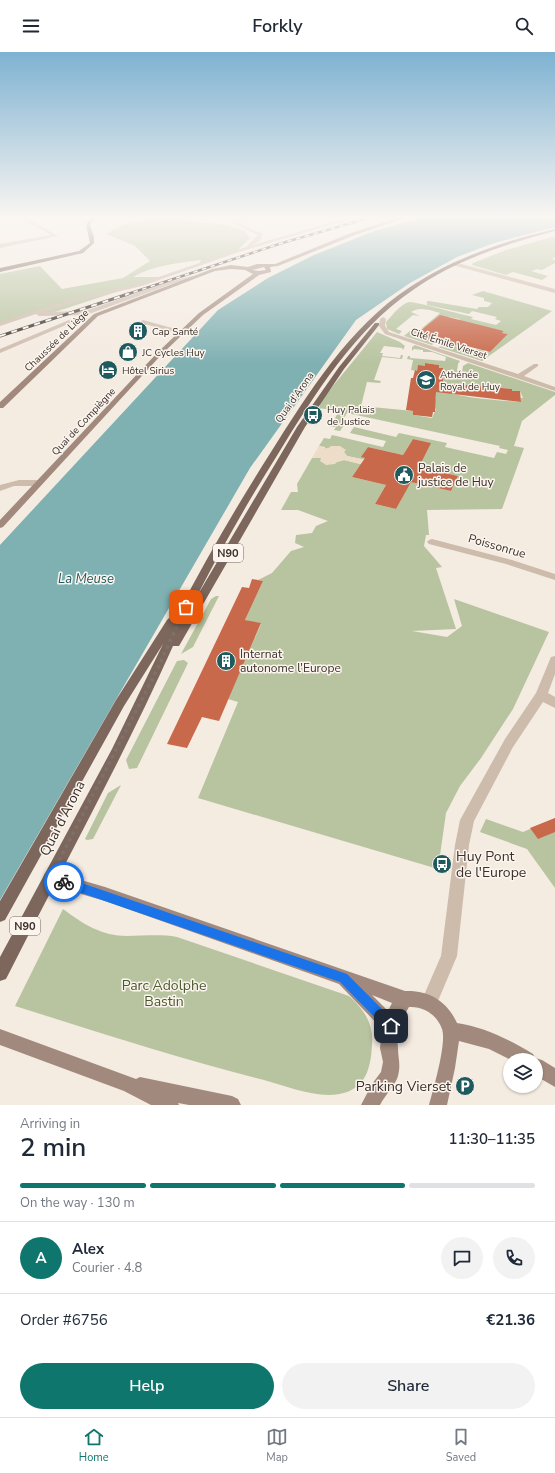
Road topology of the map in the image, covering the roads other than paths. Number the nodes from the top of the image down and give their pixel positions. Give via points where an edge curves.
1 (23, 265) edge
2 (197, 265) edge
3 (273, 265) edge
4 (457, 265) junction
5 (267, 267) junction
6 (248, 269) junction
7 (0, 270) edge
8 (258, 273) junction
9 (555, 291) edge
10 (93, 313) junction
11 (33, 314) junction
12 (383, 318) junction
13 (143, 322) dead end
14 (0, 324) edge
15 (181, 332) junction
16 (0, 351) edge
17 (536, 365) dead end
18 (519, 377) junction
19 (555, 389) edge
20 (0, 406) edge
21 (39, 483) junction
22 (0, 488) edge
23 (0, 526) edge
24 (432, 542) dead end
25 (555, 577) edge
26 (186, 607) junction
27 (555, 660) edge
28 (153, 678) junction
29 (541, 695) junction
30 (555, 704) edge
31 (50, 878) junction
32 (0, 915) edge
33 (0, 973) edge
34 (343, 978) junction
35 (405, 999) junction
36 (429, 1002) junction
37 (391, 1026) junction
38 (451, 1031) junction
39 (0, 1037) edge
40 (515, 1053) edge
41 (543, 1070) edge
42 (555, 1078) edge
43 (128, 1084) junction
44 (170, 1105) edge
45 (232, 1105) edge
46 (370, 1105) edge
47 (438, 1105) edge

1 - 7 main road
2 - 11 street via 140,285 71,301
3 - 5 main road
4 - 9 street
4 - 12 main road, Quai d'Arona / N90 via 406,299
4 - 26 main road, Quai d'Arona / N90 via 395,300 361,332 336,362 258,479
5 - 6 main road via 254,266
5 - 8 main road, Quai de Compiègne via 267,272
6 - 8 main road via 250,272
6 - 10 main road, Chaussée de Liège via 224,268
8 - 15 main road, Quai de Compiègne via 218,301
10 - 11 street
10 - 16 street
10 - 20 main road, Chaussée de Liège
11 - 14 street
12 - 18 street, Cité Émile Vierset via 382,326 387,333
12 - 28 main road, Quai d'Arona / N90 via 341,368 300,427 202,599
13 - 15 street
15 - 21 main road, Quai de Compiègne
17 - 18 street
18 - 19 street, Cité Émile Vierset
21 - 22 street via 7,484
21 - 23 main road, Quai de Compiègne
24 - 25 street, Poissonrue
26 - 28 main road, Quai d'Arona / N90
26 - 32 main road via 171,622 120,703
27 - 29 street
28 - 31 main road, Quai d'Arona / N90
29 - 30 street
29 - 36 street via 509,743 467,820 449,956
31 - 33 main road, Quai d'Arona / N90
31 - 34 main road via 105,894
34 - 35 main road
34 - 37 main road
35 - 36 main road via 417,998
35 - 37 main road via 395,1013
36 - 38 main road via 442,1012
37 - 46 main road via 392,1062 389,1076
38 - 40 main road via 490,1039
38 - 47 main road
39 - 43 main road
41 - 42 main road
43 - 44 main road
43 - 45 main road

